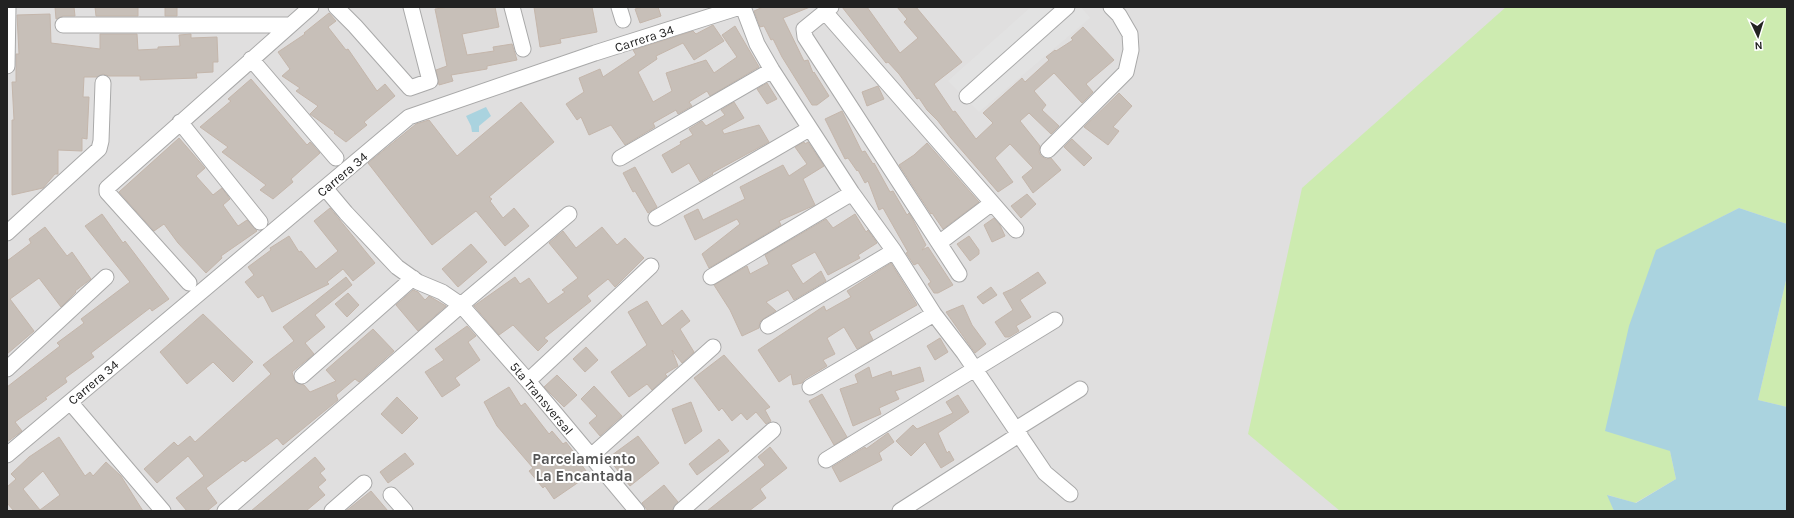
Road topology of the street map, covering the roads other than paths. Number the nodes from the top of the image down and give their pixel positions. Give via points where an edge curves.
1 (8, 7) edge
2 (311, 7) edge
3 (336, 7) edge
4 (411, 7) edge
5 (512, 7) edge
6 (741, 7) edge
7 (1067, 7) edge
8 (1111, 7) edge
9 (828, 9) edge
10 (63, 25) dead end
11 (290, 25) junction
12 (523, 49) dead end
13 (251, 59) junction
14 (7, 66) edge
15 (772, 70) junction
16 (102, 83) dead end
17 (967, 96) dead end
18 (180, 122) junction
19 (809, 129) junction
20 (1048, 150) dead end
21 (336, 158) dead end
22 (620, 158) dead end
23 (326, 188) junction
24 (852, 193) junction
25 (992, 203) junction
26 (569, 214) dead end
27 (656, 218) dead end
28 (260, 222) dead end
29 (1016, 230) dead end
30 (7, 233) edge
31 (939, 243) junction
32 (894, 251) junction
33 (651, 266) dead end
34 (959, 274) dead end
35 (106, 277) dead end
36 (711, 277) dead end
37 (413, 278) junction
38 (189, 283) dead end
39 (461, 305) junction
40 (934, 314) junction
41 (1055, 320) dead end
42 (768, 326) dead end
43 (713, 347) dead end
44 (7, 368) edge
45 (974, 370) junction
46 (302, 376) dead end
47 (528, 381) junction
48 (810, 387) dead end
49 (1080, 389) dead end
50 (70, 402) junction
51 (773, 430) dead end
52 (1018, 431) junction
53 (7, 455) edge
54 (591, 456) junction
55 (826, 460) dead end
56 (364, 483) dead end
57 (1070, 494) dead end
58 (391, 495) dead end
59 (163, 511) edge
60 (225, 511) edge
61 (332, 511) edge
62 (405, 511) edge
63 (637, 511) edge
64 (681, 511) edge
65 (900, 511) edge

1 - 14 street
2 - 11 street
3 - 4 street via 410,88 430,81
5 - 12 street
6 - 15 street
6 - 23 street, Carrera 34 via 595,53 409,117
7 - 17 street
8 - 20 street via 1130,34 1130,60 1126,72
9 - 25 street
9 - 31 street via 804,29 805,37
10 - 11 street
11 - 13 street
13 - 18 street
13 - 21 street
15 - 19 street
15 - 22 street
16 - 30 street via 99,149
18 - 28 street
18 - 38 street via 107,188 107,192
19 - 24 street
19 - 27 street
23 - 37 street, 5ta Transversal via 397,267
23 - 50 street, Carrera 34
24 - 32 street
24 - 36 street
25 - 29 street
25 - 31 street
26 - 39 street
31 - 34 street
32 - 40 street
32 - 42 street
33 - 47 street
35 - 44 street
37 - 39 street, 5ta Transversal via 442,292
37 - 46 street
39 - 47 street, 5ta Transversal
39 - 60 street
40 - 45 street
40 - 48 street
41 - 45 street
43 - 54 street
45 - 52 street
45 - 55 street
47 - 54 street, 5ta Transversal
49 - 52 street
50 - 53 street, Carrera 34
50 - 59 street
51 - 64 street
52 - 57 street via 1045,473
52 - 65 street
54 - 63 street, 5ta Transversal
56 - 61 street
58 - 62 street

